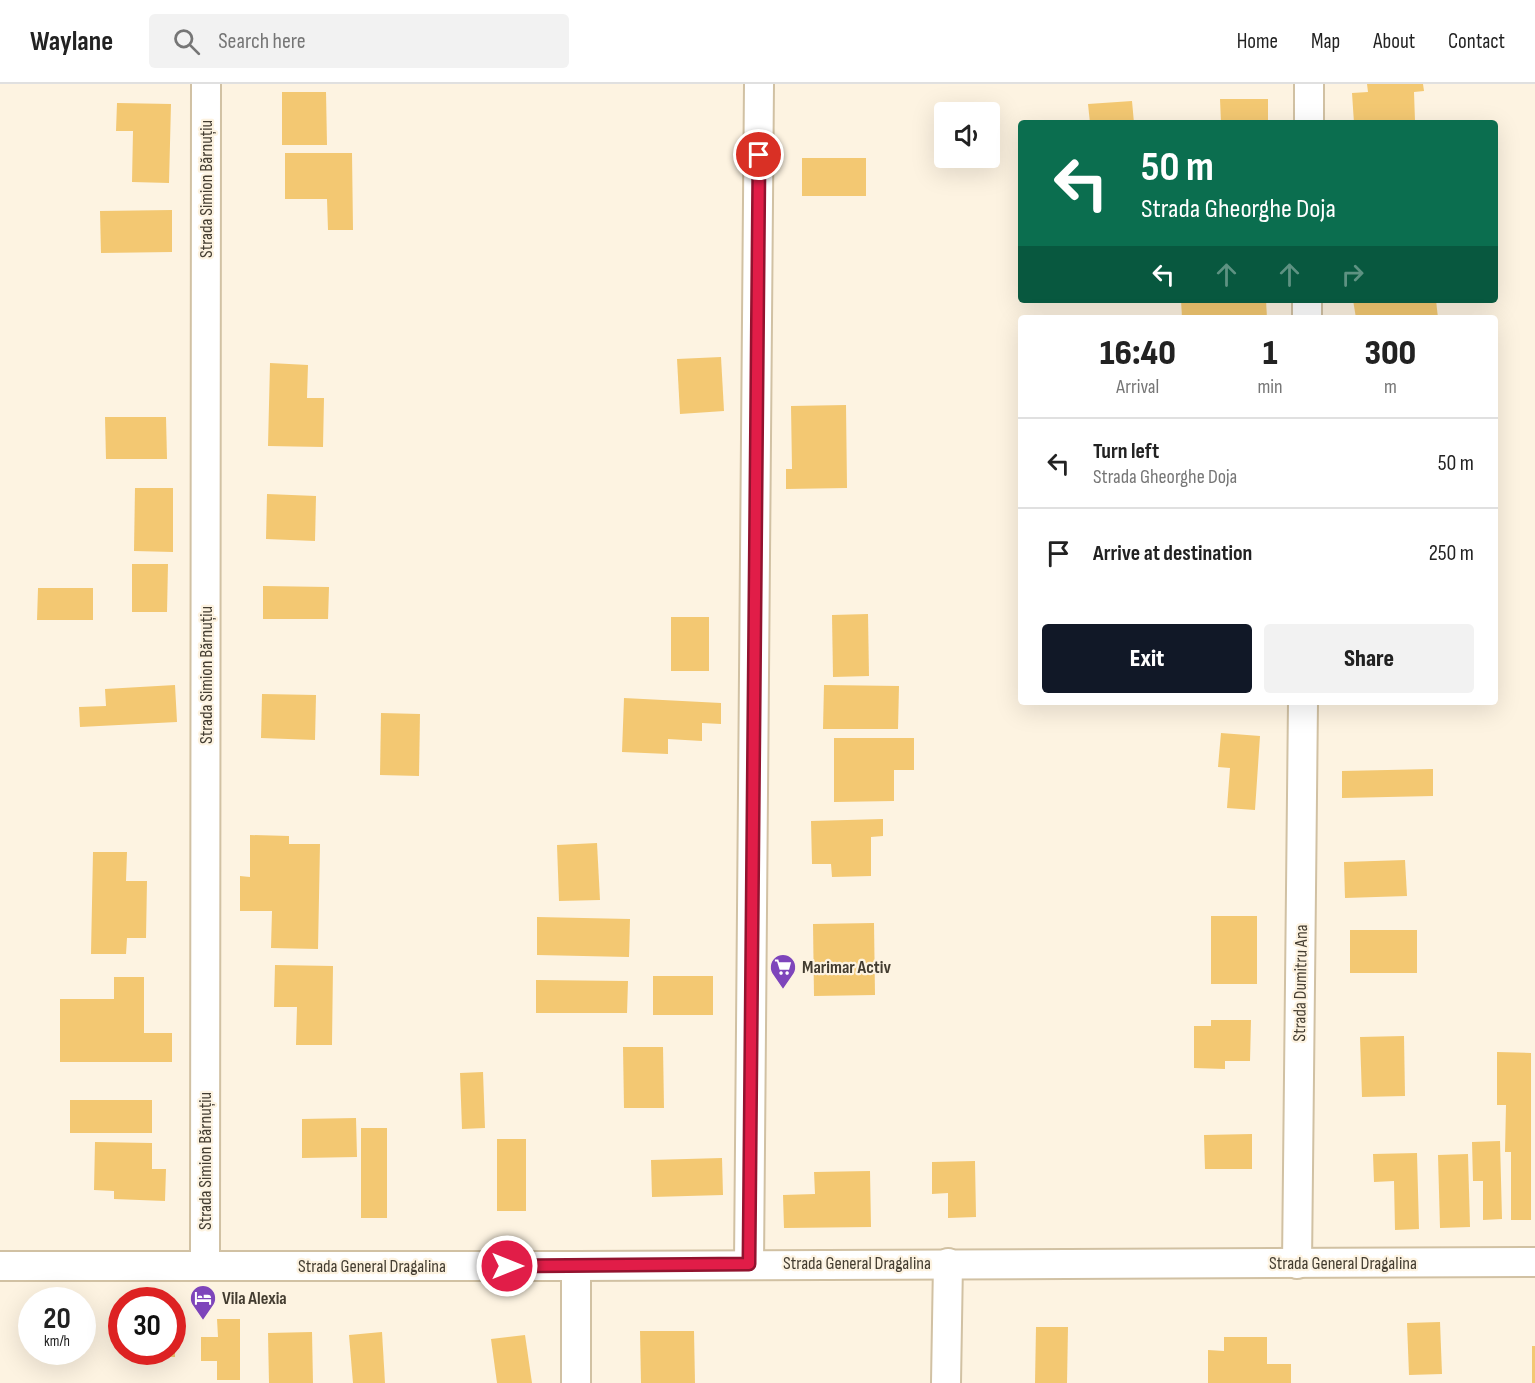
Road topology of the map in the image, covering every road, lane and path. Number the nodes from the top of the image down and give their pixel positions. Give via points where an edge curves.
1 (207, 84) edge
2 (759, 84) edge
3 (1309, 84) edge
4 (1309, 120) edge
5 (1303, 705) edge
6 (1535, 1262) edge
7 (948, 1263) junction
8 (749, 1264) junction
9 (1297, 1264) junction
10 (205, 1265) junction
11 (0, 1266) edge
12 (576, 1266) junction
13 (576, 1383) edge
14 (946, 1383) edge

1 - 10 street, Strada Simion Bărnuțiu
2 - 8 street
3 - 4 street
5 - 9 street, Strada Dumitru Ana
6 - 9 street, Strada General Dragalina
7 - 8 street, Strada General Dragalina
7 - 9 street, Strada General Dragalina
7 - 14 street
8 - 12 street, Strada General Dragalina
10 - 11 street, Strada General Dragalina
10 - 12 street, Strada General Dragalina
12 - 13 street

